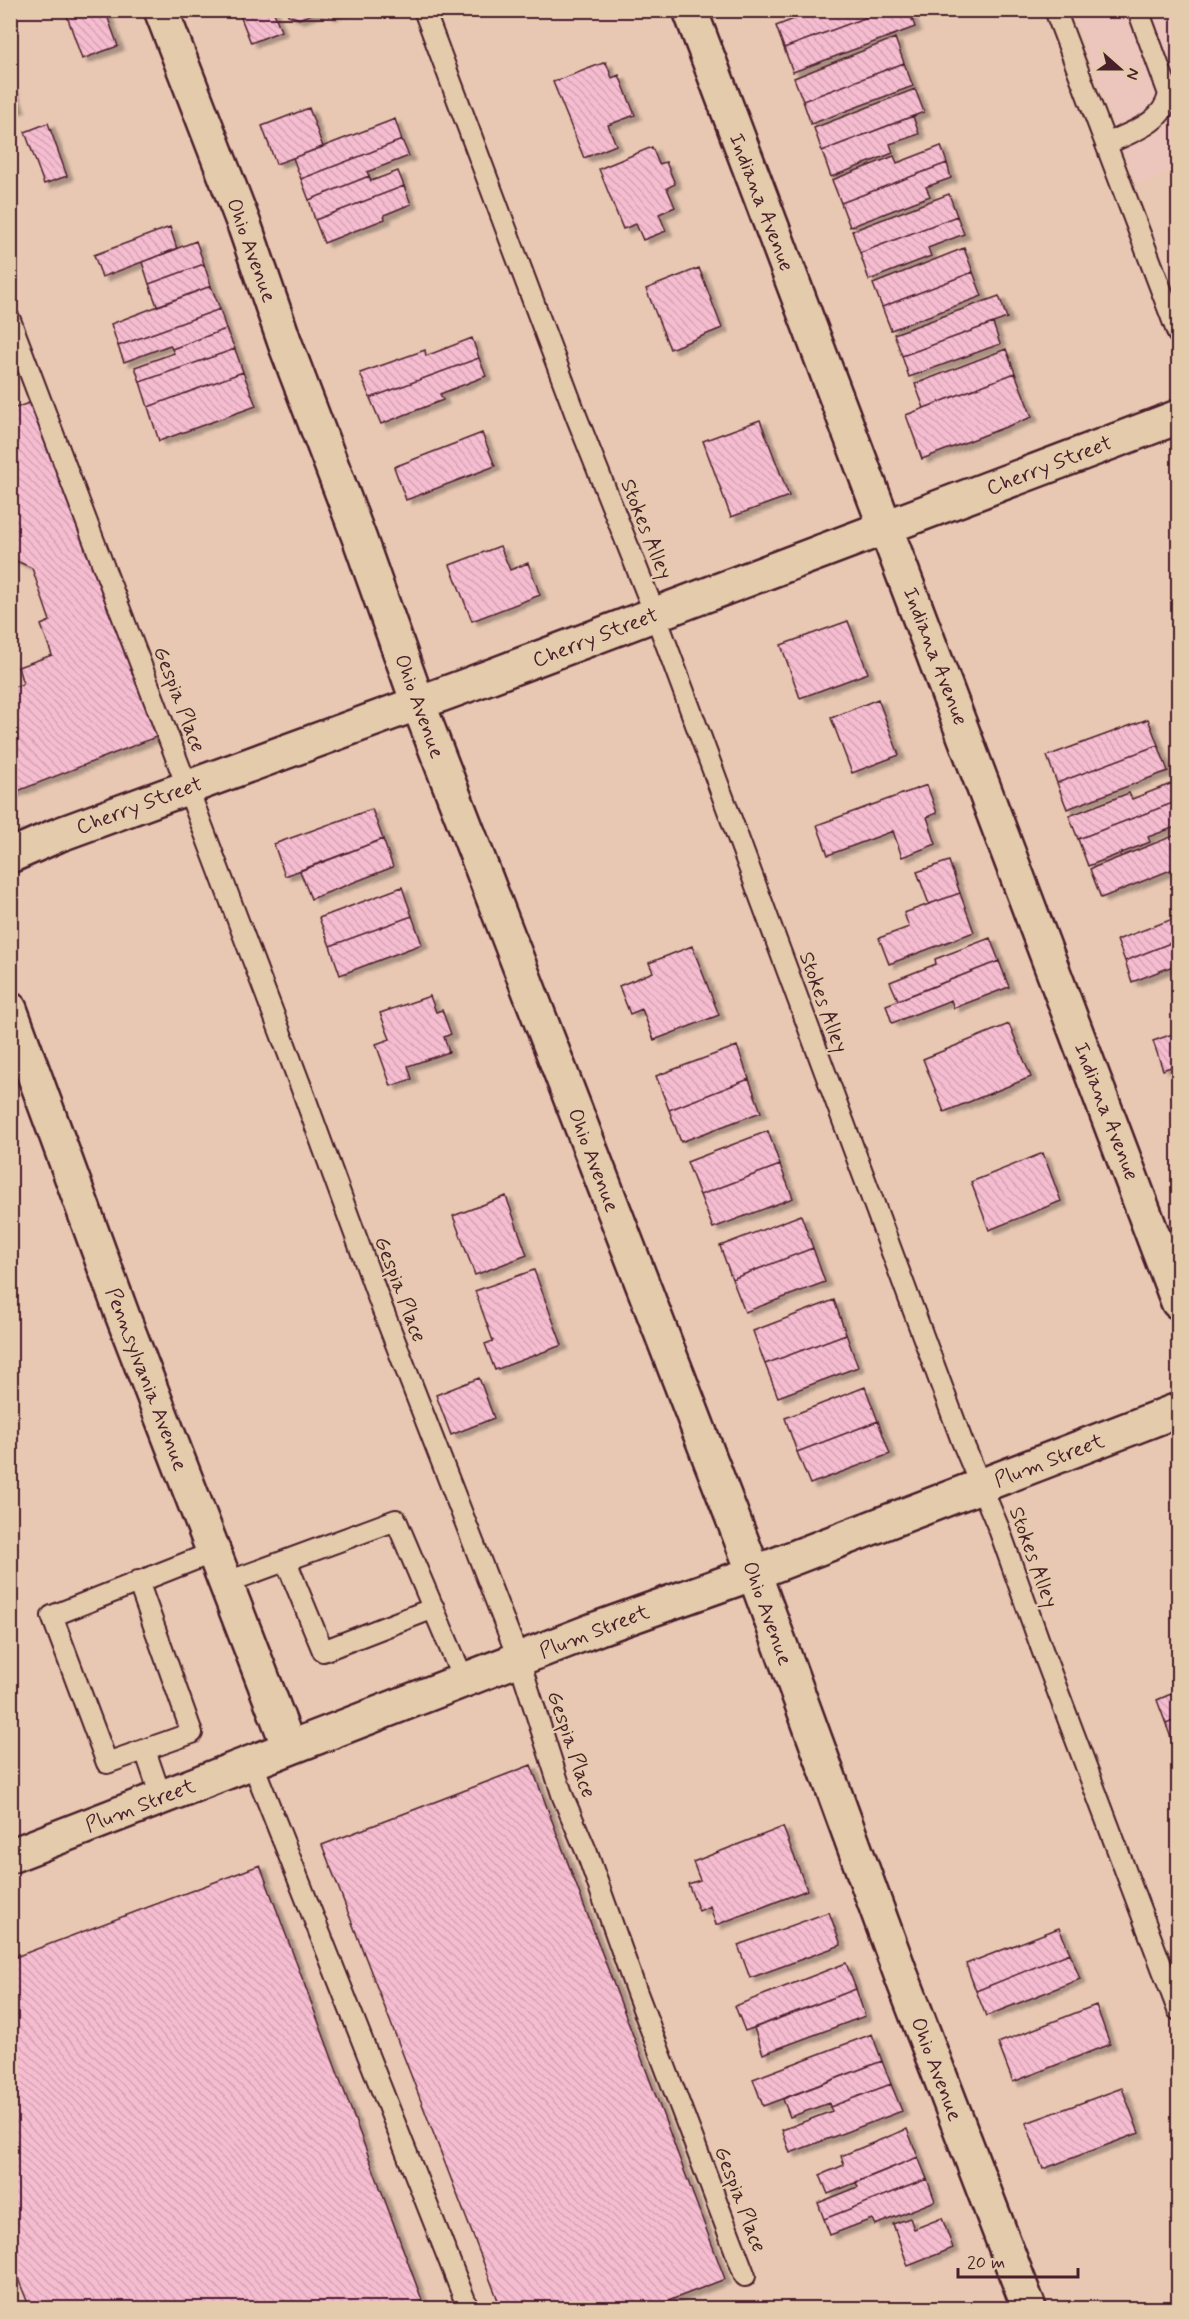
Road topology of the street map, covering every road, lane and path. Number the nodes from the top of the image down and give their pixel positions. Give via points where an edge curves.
1 (161, 10) edge
2 (424, 10) edge
3 (690, 10) edge
4 (1055, 10) edge
5 (1138, 10) edge
6 (1106, 144) junction
7 (10, 320) edge
8 (1179, 334) edge
9 (1179, 417) edge
10 (887, 526) junction
11 (655, 614) junction
12 (418, 703) junction
13 (188, 787) junction
14 (10, 856) edge
15 (10, 1009) edge
16 (1179, 1302) edge
17 (1179, 1410) edge
18 (981, 1486) junction
19 (213, 1552) junction
20 (286, 1561) junction
21 (754, 1573) junction
22 (138, 1581) junction
23 (225, 1583) junction
24 (434, 1608) junction
25 (519, 1660) junction
26 (464, 1681) junction
27 (289, 1748) junction
28 (145, 1750) junction
29 (252, 1762) junction
30 (161, 1797) junction
31 (10, 1856) edge
32 (1179, 2010) edge
33 (745, 2276) dead end
34 (468, 2308) edge
35 (1029, 2308) edge

1 - 12 street, Ohio Avenue via 245,227
2 - 11 lane, Stokes Alley via 568,396
3 - 10 street, Indiana Avenue
4 - 6 lane
5 - 6 lane via 1169,94 1167,106 1156,119
6 - 8 lane
7 - 13 lane, Gespia Place
9 - 10 street, Cherry Street
10 - 11 street, Cherry Street
10 - 16 street, Indiana Avenue
11 - 12 street, Cherry Street
11 - 18 lane, Stokes Alley
12 - 13 street, Cherry Street
12 - 21 street, Ohio Avenue
13 - 14 street, Cherry Street
13 - 25 lane, Gespia Place via 382,1308
15 - 19 street, Pennsylvania Avenue
17 - 18 street, Plum Street
18 - 21 street, Plum Street
18 - 32 lane, Stokes Alley
19 - 22 lane
19 - 23 street, Pennsylvania Avenue
20 - 23 lane
20 - 24 lane via 396,1520
20 - 24 lane via 323,1650
21 - 25 street, Plum Street
21 - 35 street, Ohio Avenue
22 - 28 lane via 192,1733
22 - 28 lane via 52,1616 107,1763
23 - 27 street, Pennsylvania Avenue
24 - 26 lane
25 - 26 street, Plum Street
25 - 33 lane, Gespia Place via 563,1797
26 - 27 street, Plum Street
27 - 29 street, Plum Street
28 - 30 lane
29 - 30 street, Plum Street
29 - 34 lane
30 - 31 street, Plum Street

